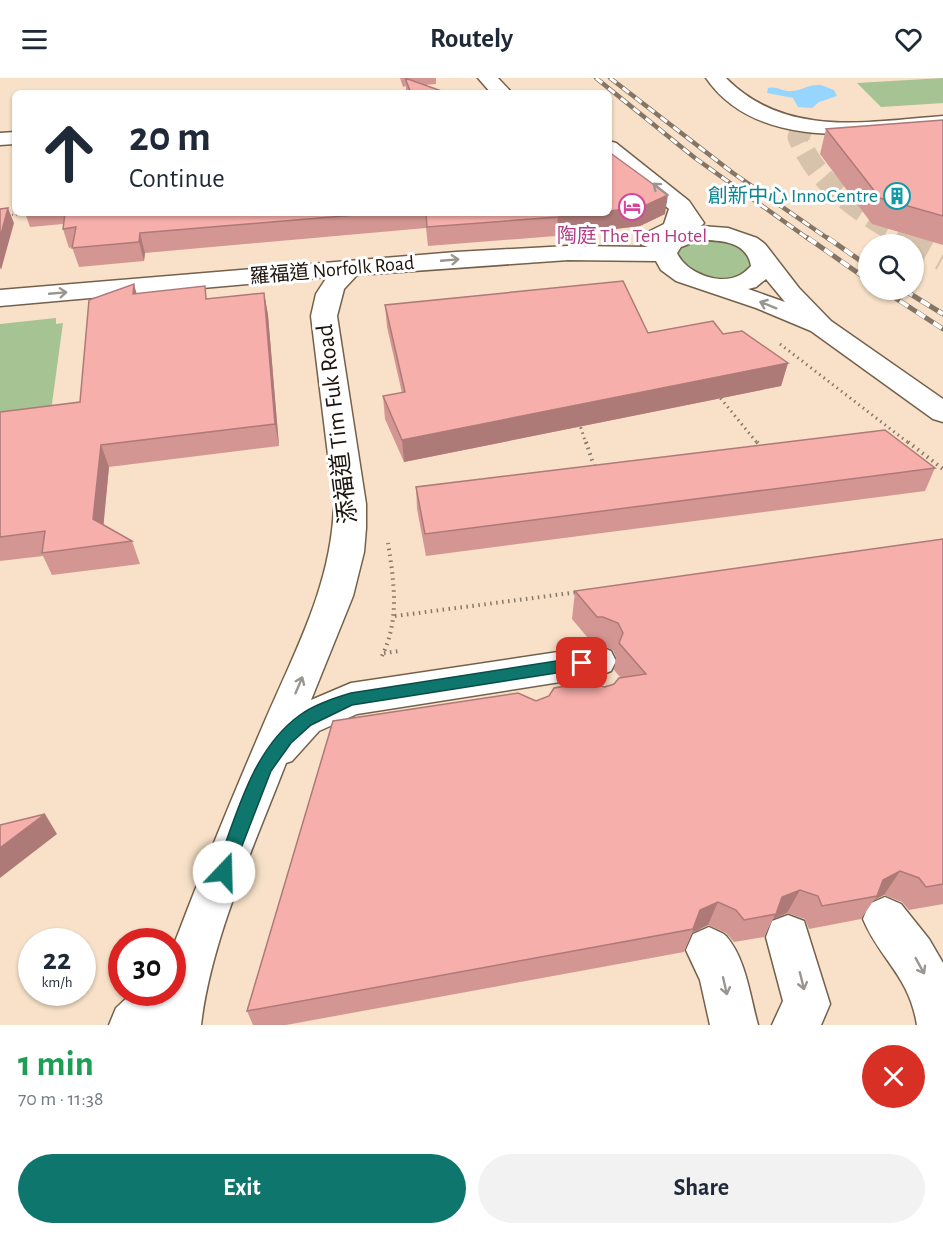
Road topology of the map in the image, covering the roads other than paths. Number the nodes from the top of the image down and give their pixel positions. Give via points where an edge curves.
1 (487, 78) edge
2 (715, 78) edge
3 (499, 90) edge
4 (943, 122) edge
5 (612, 149) edge
6 (681, 206) junction
7 (696, 233) junction
8 (568, 253) junction
9 (664, 254) junction
10 (765, 260) junction
11 (350, 268) junction
12 (710, 285) junction
13 (0, 298) edge
14 (822, 327) junction
15 (943, 413) edge
16 (466, 680) junction
17 (596, 698) edge
18 (528, 704) edge
19 (264, 767) junction
20 (885, 919) dead end
21 (788, 937) dead end
22 (709, 950) dead end
23 (186, 960) edge
24 (153, 1006) edge
25 (179, 1006) edge
26 (942, 1023) edge
27 (133, 1025) edge
28 (177, 1025) edge
29 (734, 1025) edge
30 (796, 1025) edge

1 - 3 street
2 - 4 street via 728,95 746,107 806,125 851,128
6 -> 5 street
6 - 7 street
6 - 8 street via 675,228 662,236 641,243
7 - 9 street via 673,241
7 - 10 street via 740,239
8 - 9 street, 羅福道 Norfolk Road
11 -> 8 street, 羅福道 Norfolk Road
9 - 12 street via 666,262 682,276
10 - 12 street via 765,268 751,280
10 - 14 street
13 -> 11 street, 羅福道 Norfolk Road
19 -> 11 street, 添福道 Tim Fuk Road via 337,596 348,557 350,504 324,316 329,290
14 -> 12 street
14 - 15 street
16 - 17 street via 583,663
16 - 18 street via 492,683 513,691
16 - 19 street via 351,699 328,708 306,720 286,738
19 - 23 street, 添福道 Tim Fuk Road
20 -> 26 street via 917,959
21 -> 30 street via 807,1004
22 -> 29 street via 722,975
24 - 27 street
25 - 28 street, 添福道 Tim Fuk Road

